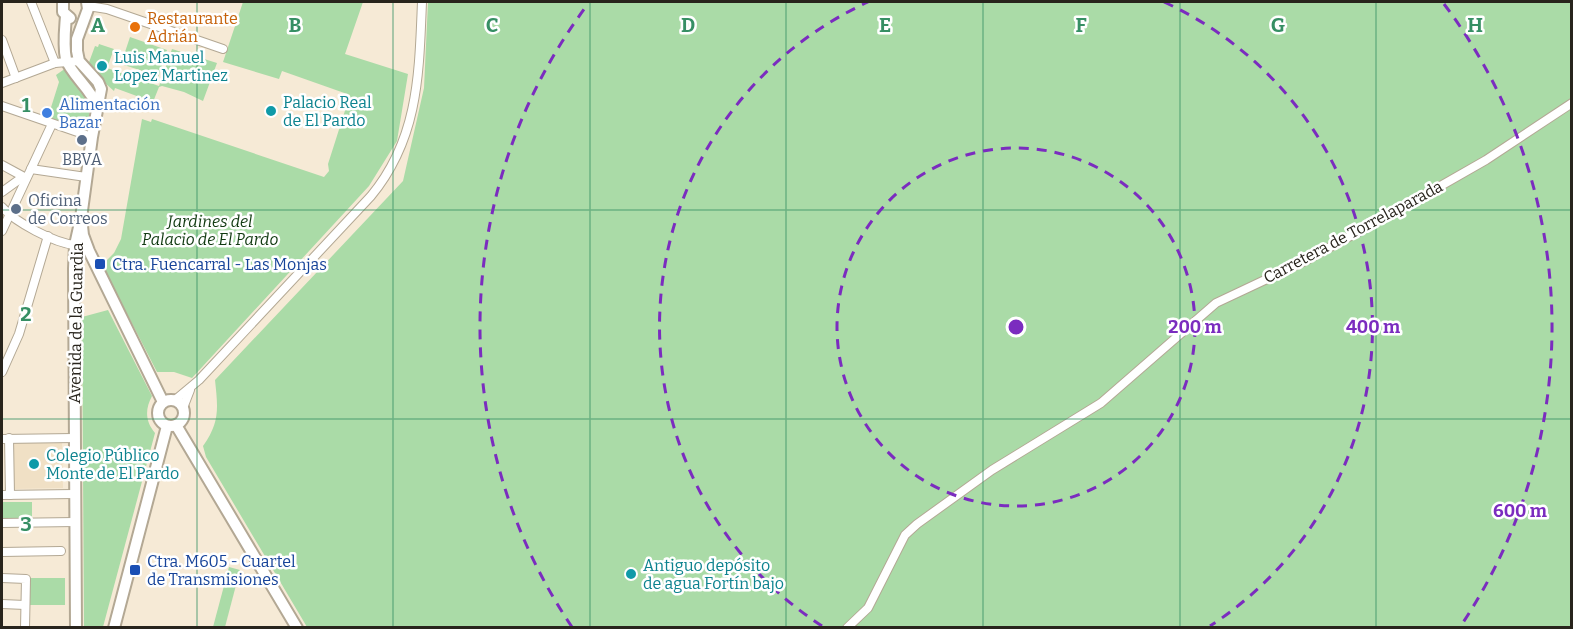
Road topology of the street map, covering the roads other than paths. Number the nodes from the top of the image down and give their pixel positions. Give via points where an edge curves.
1 (31, 2) edge
2 (62, 2) edge
3 (422, 2) edge
4 (89, 5) edge
5 (66, 16) junction
6 (2, 40) edge
7 (224, 49) dead end
8 (79, 61) junction
9 (61, 62) junction
10 (16, 78) junction
11 (2, 83) edge
12 (98, 97) junction
13 (1572, 103) edge
14 (2, 106) edge
15 (52, 124) junction
16 (92, 137) junction
17 (2, 165) edge
18 (31, 169) junction
19 (86, 177) junction
20 (26, 178) junction
21 (2, 192) edge
22 (2, 207) edge
23 (9, 216) junction
24 (81, 218) junction
25 (2, 231) edge
26 (83, 235) junction
27 (47, 239) junction
28 (71, 244) junction
29 (90, 254) junction
30 (74, 268) junction
31 (2, 372) edge
32 (163, 402) junction
33 (179, 404) junction
34 (171, 425) junction
35 (5, 438) edge
36 (74, 438) junction
37 (74, 494) junction
38 (6, 495) edge
39 (75, 522) junction
40 (2, 523) edge
41 (61, 551) dead end
42 (2, 552) edge
43 (2, 578) edge
44 (2, 604) edge
45 (25, 604) junction
46 (25, 627) edge
47 (76, 627) edge
48 (114, 627) edge
49 (297, 627) edge
50 (847, 627) edge

1 - 9 street
2 - 5 street
3 - 33 street via 414,103 401,150 387,176
4 - 5 street via 74,20
4 - 7 street
4 - 8 street via 77,39
5 - 9 street
6 - 10 street
8 - 9 street
8 - 12 street via 98,81
9 - 10 street
9 - 12 street
10 - 11 street
12 - 16 street, Avenida de la Guardia
13 - 50 street, Carretera de Torrelaparada via 1426,194 1303,262 1216,303 1101,403 930,512 905,535 868,608
14 - 15 street
15 - 16 street
15 - 18 street
16 - 19 street, Avenida de la Guardia
17 - 20 street
18 - 19 street
18 - 20 street
19 - 24 street, Avenida de la Guardia
20 - 21 street
20 - 23 street
22 - 23 street
23 - 25 street
23 - 27 street
24 - 26 street
24 - 28 street, Avenida de la Guardia
26 - 28 street via 79,243
26 - 29 street
27 - 28 street
27 - 31 street via 20,334
28 - 29 street
28 - 30 street, Avenida de la Guardia
29 - 30 street via 81,255
29 - 32 street
30 - 36 street, Avenida de la Guardia
32 - 33 street
32 - 34 street via 158,415
33 - 34 street via 183,418
34 - 48 street
34 - 49 street
35 - 36 street
35 - 38 street
36 - 37 street, Avenida de la Guardia
37 - 38 street
37 - 39 street, Avenida de la Guardia
39 - 40 street
39 - 47 street, Avenida de la Guardia
41 - 42 street
43 - 45 street via 26,579
44 - 45 street
45 - 46 street

